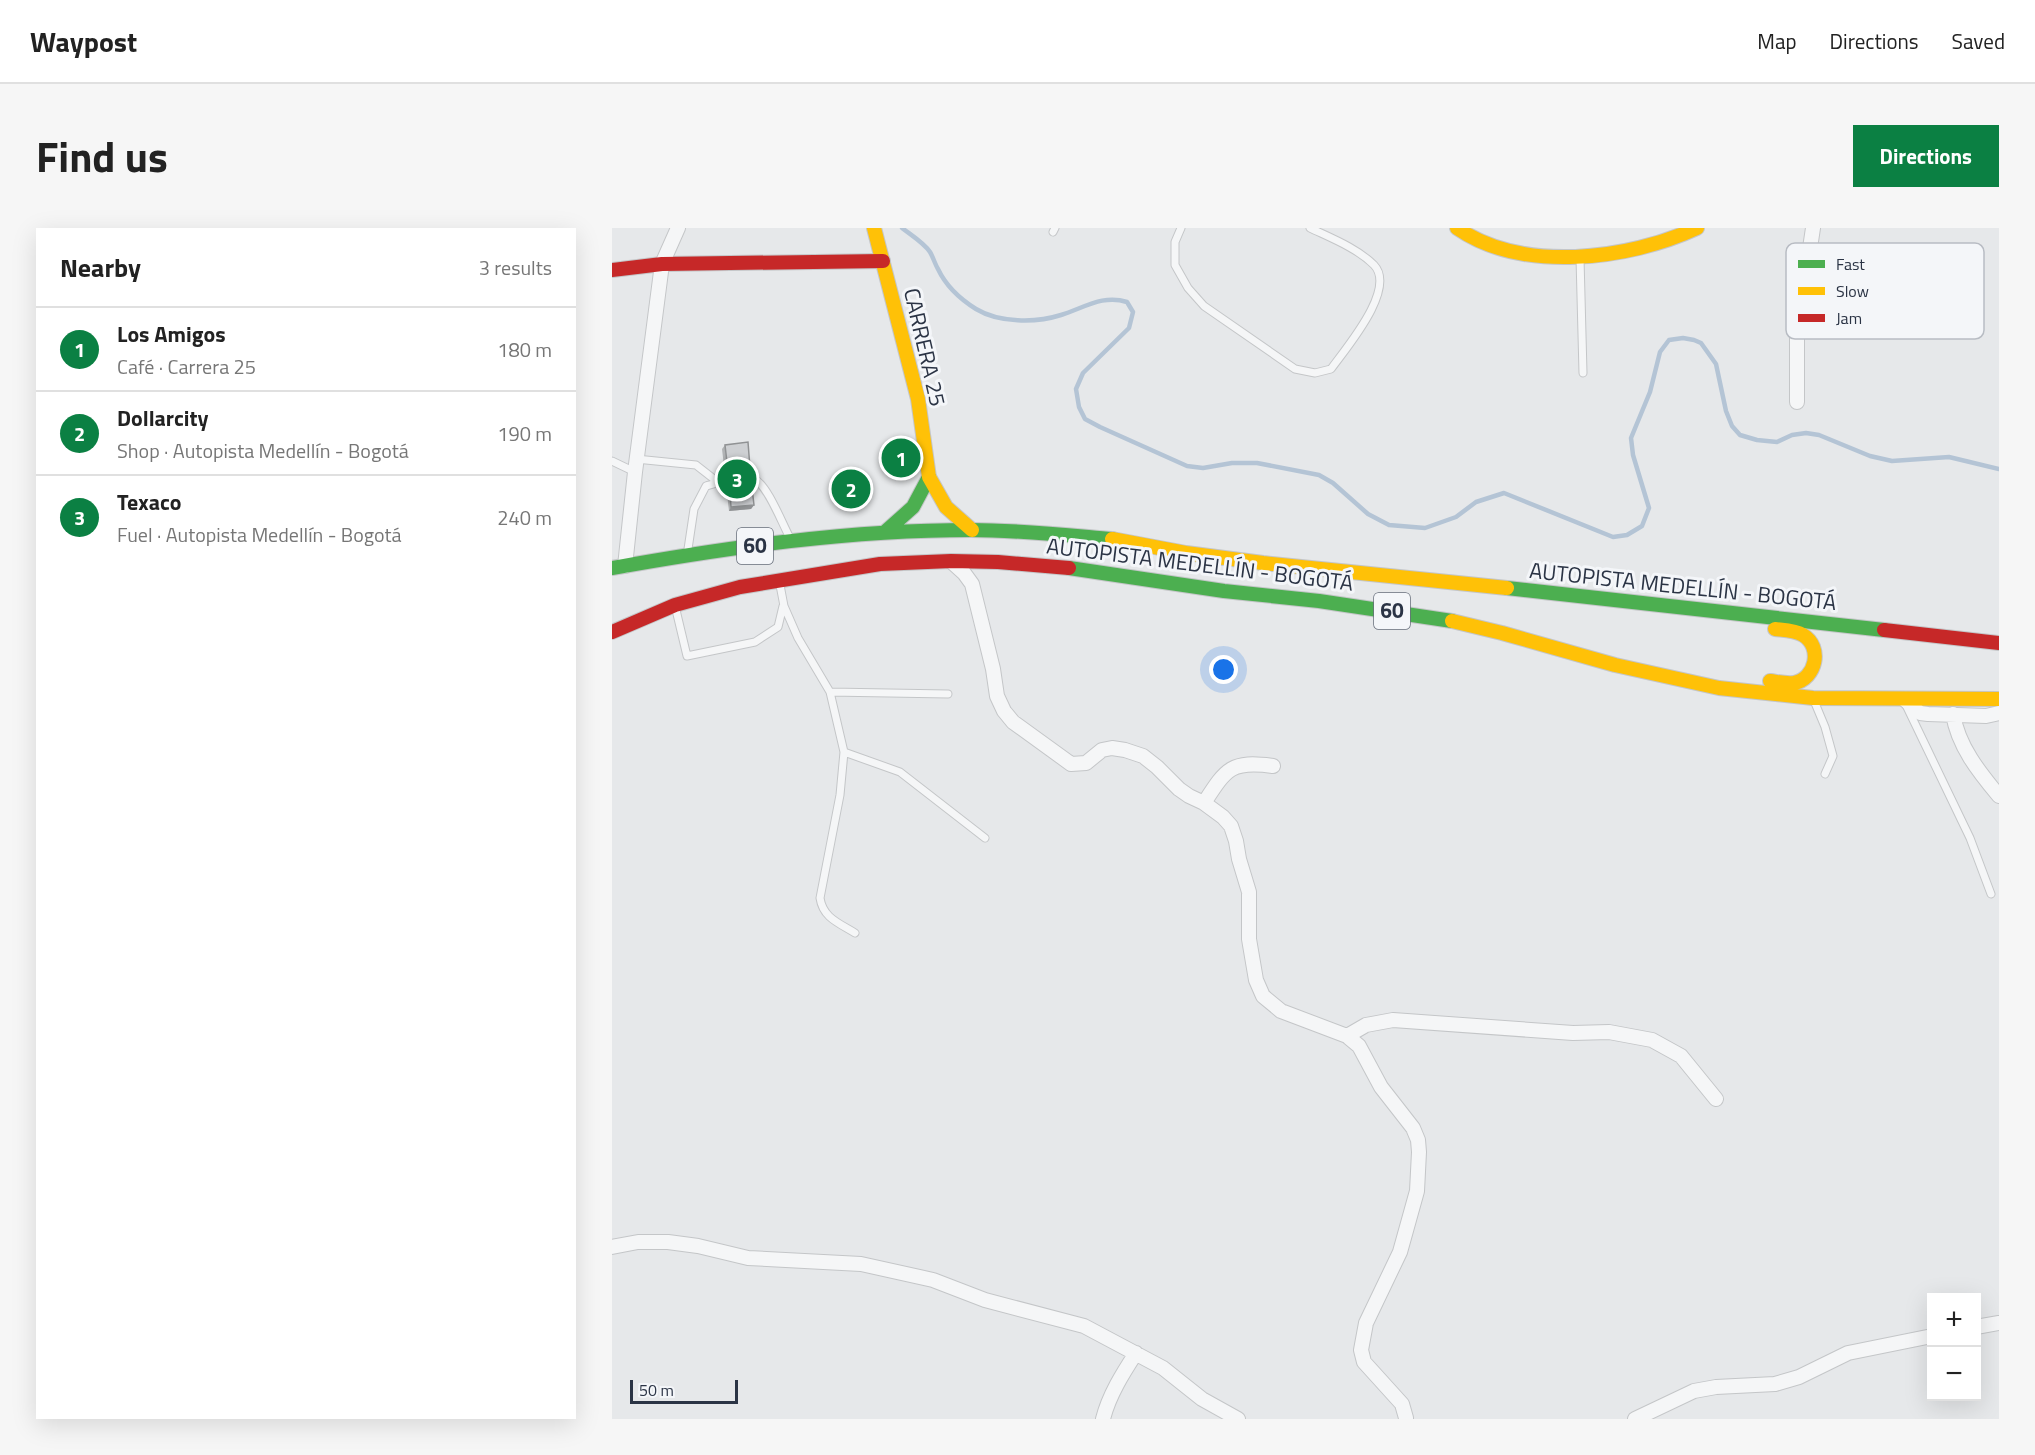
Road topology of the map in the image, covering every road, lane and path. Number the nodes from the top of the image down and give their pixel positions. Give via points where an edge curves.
1 (678, 228) edge
2 (874, 228) edge
3 (1181, 228) edge
4 (1310, 228) edge
5 (1457, 228) edge
6 (1697, 228) edge
7 (1813, 228) edge
8 (1811, 243) edge
9 (1580, 255) junction
10 (884, 261) junction
11 (662, 264) junction
12 (612, 270) edge
13 (1797, 339) edge
14 (1583, 373) dead end
15 (1797, 402) dead end
16 (612, 461) edge
17 (635, 465) junction
18 (930, 477) junction
19 (718, 483) junction
20 (972, 530) junction
21 (885, 532) junction
22 (792, 542) junction
23 (687, 555) junction
24 (951, 561) junction
25 (619, 567) edge
26 (779, 579) junction
27 (675, 605) junction
28 (1671, 605) junction
29 (783, 606) junction
30 (612, 632) edge
31 (1999, 643) edge
32 (1615, 665) junction
33 (831, 692) junction
34 (948, 693) dead end
35 (1813, 698) junction
36 (1903, 698) junction
37 (1999, 699) edge
38 (1999, 713) edge
39 (1953, 714) junction
40 (844, 752) junction
41 (1273, 766) dead end
42 (1826, 774) dead end
43 (1999, 796) edge
44 (1204, 803) junction
45 (985, 838) dead end
46 (1991, 894) dead end
47 (855, 933) dead end
48 (1347, 1036) junction
49 (1716, 1099) dead end
50 (612, 1247) edge
51 (1999, 1323) edge
52 (1981, 1326) edge
53 (1927, 1337) edge
54 (1136, 1353) junction
55 (1103, 1419) edge
56 (1238, 1419) edge
57 (1406, 1419) edge
58 (1635, 1419) edge

1 - 11 street
2 - 10 main road, CARRERA 25
3 - 4 lane via 1175,242 1175,265 1204,306 1295,369 1315,373 1331,369 1375,306 1381,280 1375,266 1351,248
5 - 9 main road via 1488,246 1510,252 1533,256
6 - 9 main road via 1646,248
7 - 8 street
9 - 14 lane
10 - 11 main road
10 - 18 main road, CARRERA 25 via 918,399
11 - 12 main road
11 - 17 street
13 - 15 street
16 - 17 lane
17 - 19 lane via 696,465
17 - 25 street
18 - 20 main road, CARRERA 25 via 946,507
18 - 21 main road via 913,507
19 - 22 lane via 739,478 757,480
19 - 23 lane via 706,486 694,509
20 - 21 main road, AUTOPISTA MEDELLÍN - BOGOTÁ / 60
20 - 28 main road, AUTOPISTA MEDELLÍN - BOGOTÁ / 60 via 1113,538 1263,563
21 - 22 main road, AUTOPISTA MEDELLÍN - BOGOTÁ / 60
22 - 23 main road, AUTOPISTA MEDELLÍN - BOGOTÁ / 60
23 - 25 main road, AUTOPISTA MEDELLÍN - BOGOTÁ / 60
24 - 26 main road, AUTOPISTA MEDELLÍN - BOGOTÁ / 60 via 880,564
24 - 32 main road, AUTOPISTA MEDELLÍN - BOGOTÁ / 60 via 1055,566 1378,609 1502,633
24 - 44 street via 972,584 997,696 1013,722 1071,764 1086,763 1102,750 1112,748 1143,756 1184,792
26 - 27 main road, AUTOPISTA MEDELLÍN - BOGOTÁ / 60
26 - 29 lane
27 - 29 lane via 687,656 755,642 778,627
27 - 30 main road, AUTOPISTA MEDELLÍN - BOGOTÁ / 60
28 - 31 main road, AUTOPISTA MEDELLÍN - BOGOTÁ / 60
28 - 32 main road via 1696,621 1803,635 1816,652 1812,672 1795,683 1785,683 1721,676 1643,657
29 - 33 lane
32 - 35 main road, AUTOPISTA MEDELLÍN - BOGOTÁ / 60 via 1719,688
33 - 34 lane
33 - 40 lane
35 - 36 main road, AUTOPISTA MEDELLÍN - BOGOTÁ / 60
35 - 42 lane via 1833,756
36 - 37 main road, AUTOPISTA MEDELLÍN - BOGOTÁ / 60
36 - 39 street via 1920,713
36 - 46 lane via 1970,838
38 - 39 street
39 - 43 street via 1955,729 1965,748
40 - 45 lane via 900,772
40 - 47 lane via 840,795 820,898 826,916
41 - 44 street via 1235,766 1219,780
44 - 48 street via 1231,826 1236,841 1249,892 1249,939 1256,980 1263,996 1281,1011
48 - 49 street via 1366,1024 1393,1020 1609,1032 1652,1040 1681,1056
48 - 57 street via 1359,1046 1381,1088 1418,1140 1417,1191 1401,1252 1366,1323 1361,1350 1364,1362 1402,1404
50 - 54 street via 668,1242 748,1258 861,1264 898,1271 1084,1326
51 - 52 street
53 - 58 street via 1848,1353 1799,1377 1775,1383 1694,1391
54 - 55 street
54 - 56 street

